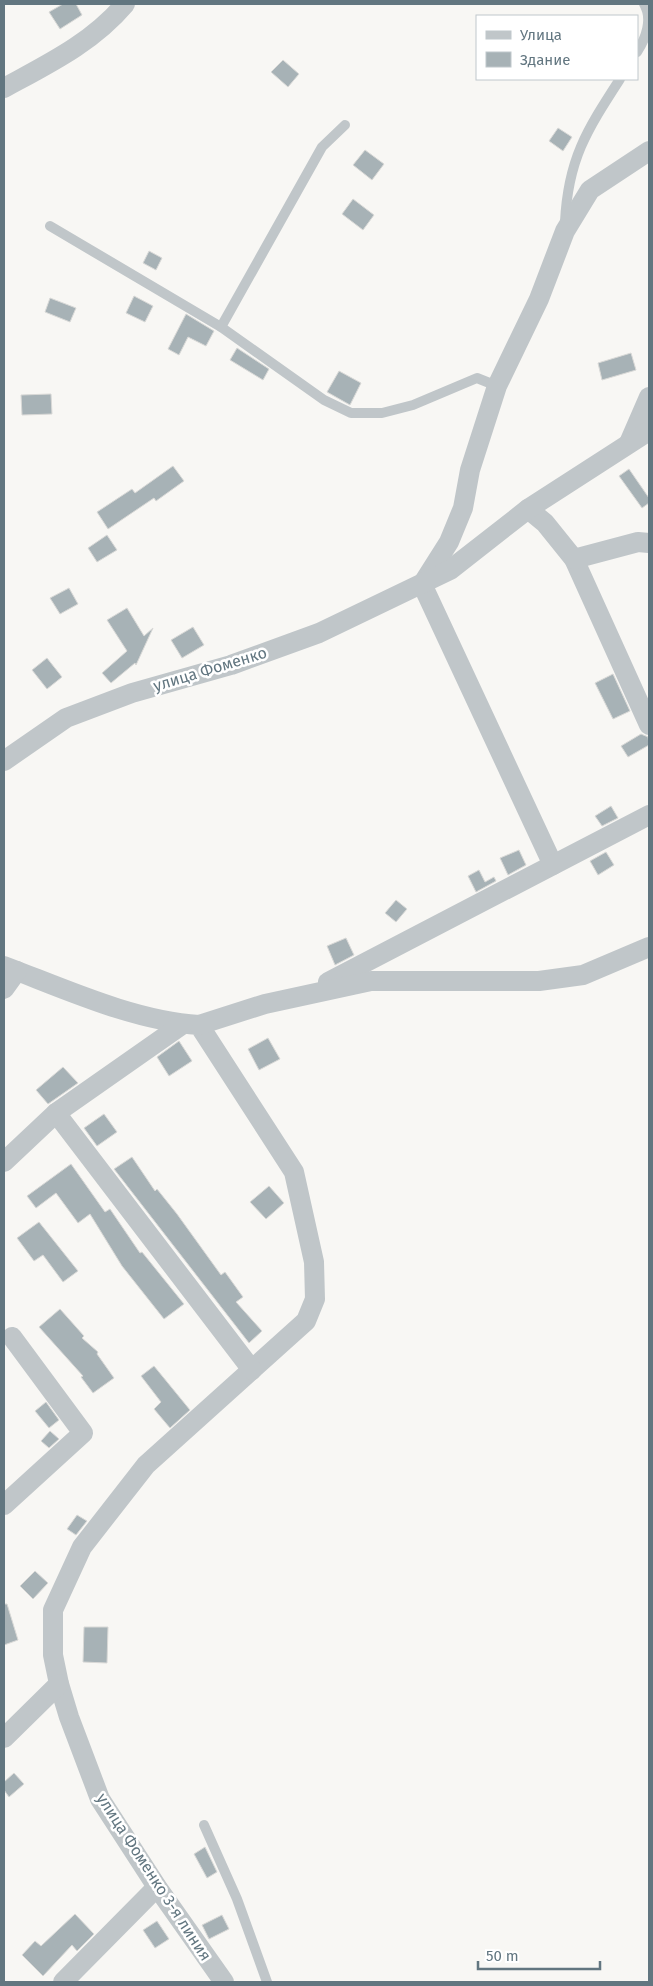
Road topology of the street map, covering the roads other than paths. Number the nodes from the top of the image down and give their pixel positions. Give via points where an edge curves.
1 (125, 4) edge
2 (644, 4) edge
3 (638, 50) edge
4 (619, 80) edge
5 (4, 88) edge
6 (345, 125) dead end
7 (649, 151) edge
8 (50, 226) dead end
9 (565, 231) junction
10 (222, 327) junction
11 (497, 386) junction
12 (649, 397) edge
13 (649, 431) edge
14 (629, 443) junction
15 (528, 509) junction
16 (649, 543) edge
17 (574, 559) junction
18 (422, 584) junction
19 (649, 725) edge
20 (4, 761) edge
21 (649, 816) edge
22 (553, 865) junction
23 (649, 947) edge
24 (10, 969) edge
25 (4, 989) edge
26 (309, 993) junction
27 (191, 1025) junction
28 (56, 1113) junction
29 (4, 1162) edge
30 (6, 1335) edge
31 (252, 1370) junction
32 (4, 1505) edge
33 (59, 1684) junction
34 (4, 1738) edge
35 (204, 1825) dead end
36 (157, 1887) junction
37 (63, 1982) edge
38 (224, 1982) edge
39 (267, 1982) edge

1 - 5 street via 89,39
2 - 3 lane via 648,11 646,36
4 - 9 lane via 574,159 566,197
6 - 10 lane via 322,147
7 - 9 street via 590,190
8 - 10 lane
9 - 11 street via 539,299
10 - 11 lane via 324,400 352,413 382,413 414,405 477,378
11 - 18 street via 470,470 463,508 449,542
12 - 14 street
13 - 14 street, улица Фоменко
14 - 15 street, улица Фоменко
15 - 17 street via 545,523
15 - 18 street, улица Фоменко via 450,570
16 - 17 street via 638,542
17 - 19 street
18 - 20 street, улица Фоменко via 320,633 231,665 132,693 66,718
18 - 22 street
21 - 22 street
22 - 26 street
23 - 26 street via 583,975 539,981 371,981
24 - 25 street
24 - 27 street via 135,1014
26 - 27 street
27 - 28 street
27 - 31 street, улица Фоменко 3-я линия via 294,1172 314,1262 315,1299 306,1321
28 - 29 street
28 - 31 street
30 - 32 street via 84,1433
31 - 33 street, улица Фоменко 3-я линия via 146,1465 82,1547 53,1610 53,1655
33 - 34 street
33 - 36 street, улица Фоменко 3-я линия via 100,1799
35 - 39 lane via 237,1899
36 - 37 street
36 - 38 street, улица Фоменко 3-я линия

